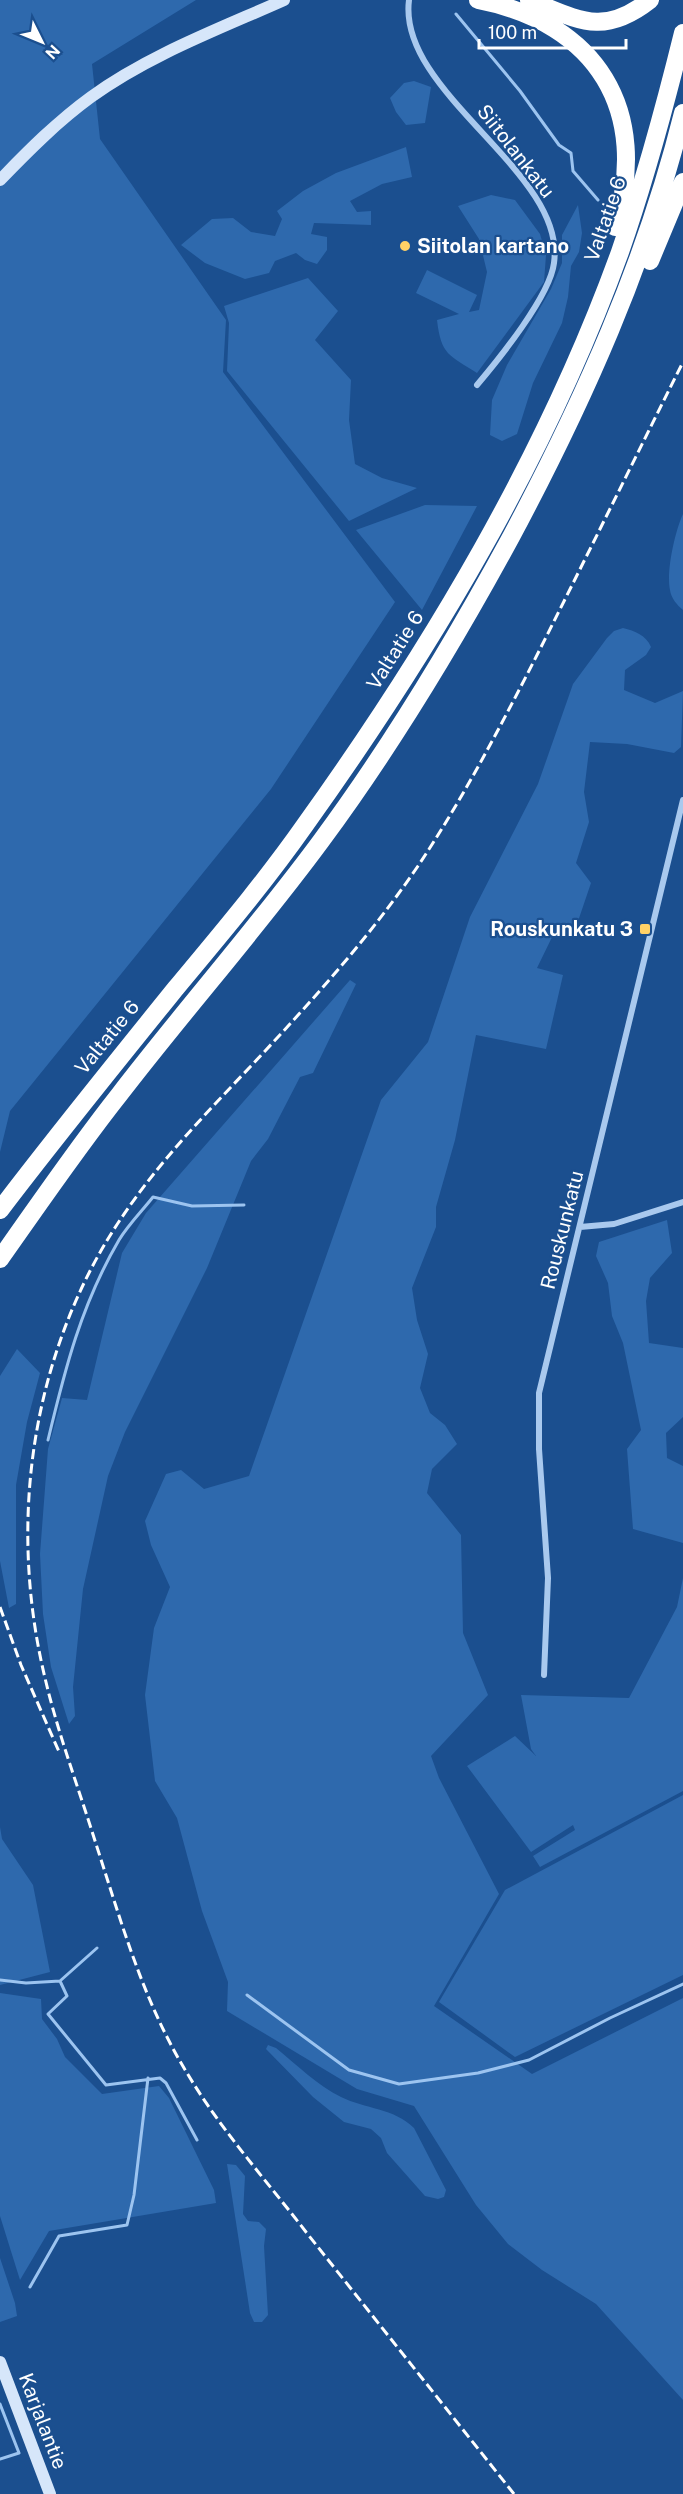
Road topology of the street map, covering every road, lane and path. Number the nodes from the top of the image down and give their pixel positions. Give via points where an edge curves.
1 (284, 0) edge
2 (409, 0) edge
3 (478, 0) edge
4 (529, 0) edge
5 (650, 0) edge
6 (683, 33) edge
7 (683, 113) edge
8 (0, 180) edge
9 (683, 182) edge
10 (612, 327) junction
11 (477, 385) dead end
12 (539, 438) junction
13 (683, 800) edge
14 (683, 1202) edge
15 (0, 1210) edge
16 (580, 1227) junction
17 (0, 1259) edge
18 (544, 1675) dead end
19 (0, 2362) edge
20 (50, 2494) edge

1 - 8 main road via 170,52 110,85 60,122
2 - 11 street, Siitolankatu via 409,25 425,63 522,180 549,224 554,244 554,264 535,305
3 - 12 highway via 539,18 586,52 613,94 626,145 627,176 620,213 600,279
4 - 5 highway via 588,22 607,22 625,17
6 - 12 highway, Valtatie 6 via 619,252
7 - 10 highway via 660,197
9 - 10 highway via 640,286
10 - 17 highway via 580,403 525,511 442,658 384,750 255,928 118,1095
12 - 15 highway, Valtatie 6 via 420,656 304,827
13 - 16 street, Rouskunkatu
14 - 16 street via 614,1224
16 - 18 street, Rouskunkatu via 539,1394 548,1578
19 - 20 main road, Karjalantie

